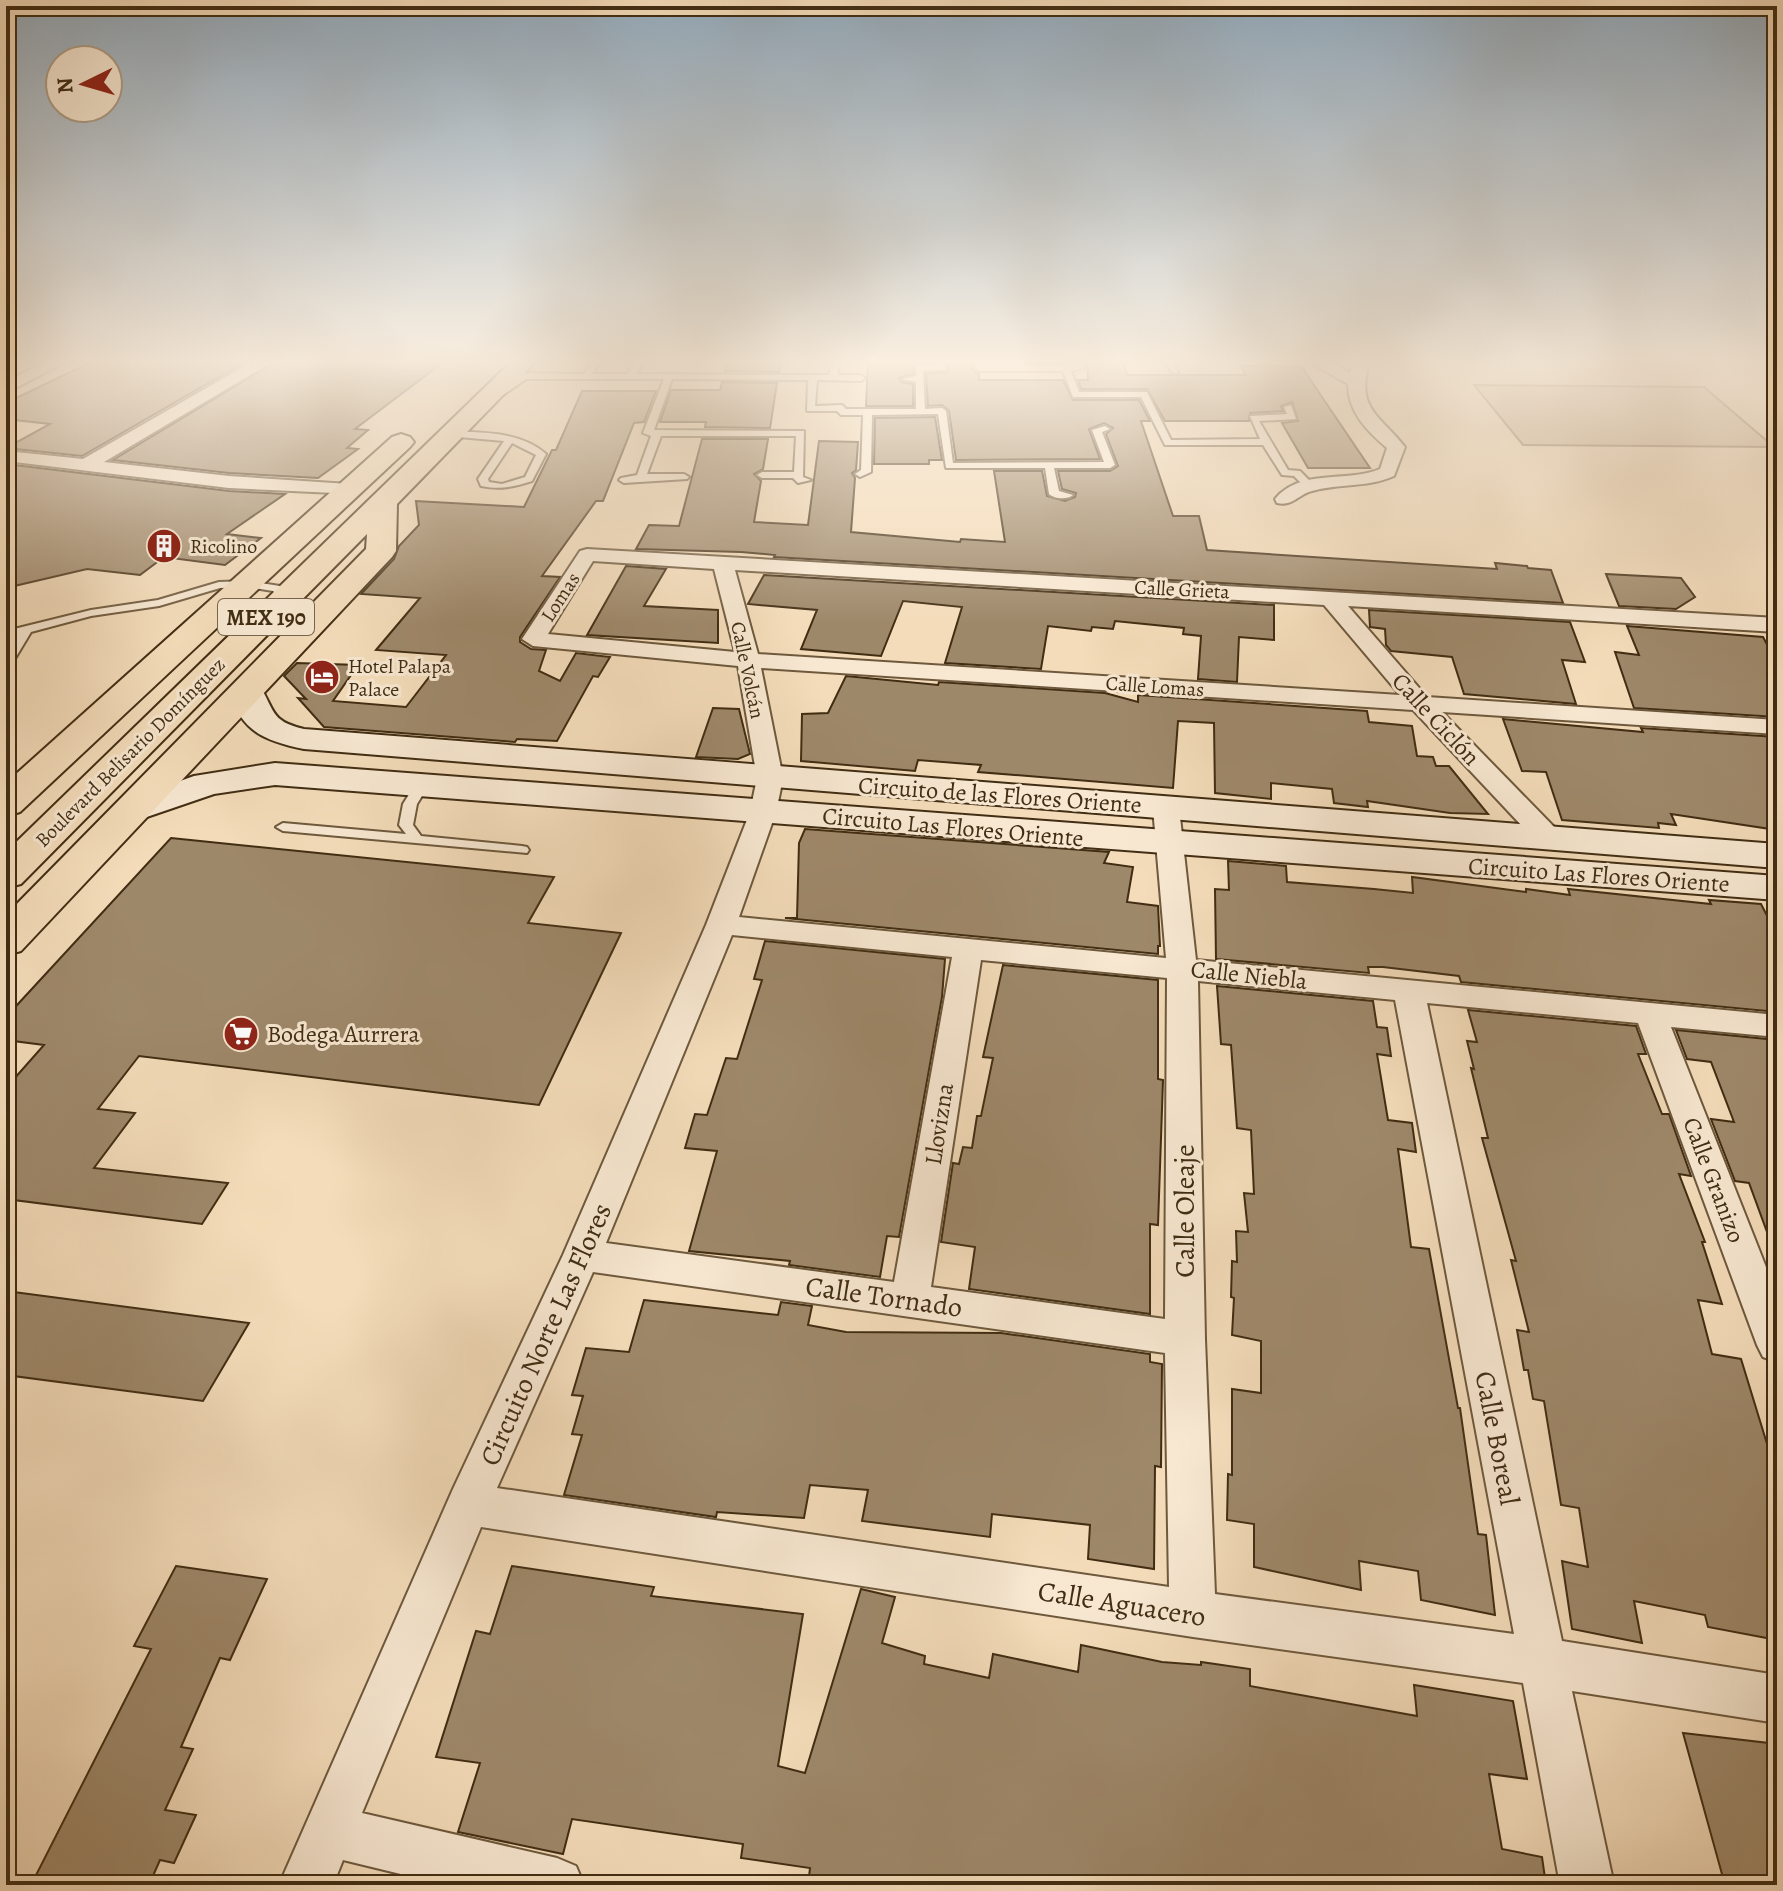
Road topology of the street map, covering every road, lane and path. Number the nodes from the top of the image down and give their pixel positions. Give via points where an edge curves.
1 (117, 447) edge
2 (411, 447) edge
3 (431, 447) edge
4 (504, 447) edge
5 (533, 447) edge
6 (652, 447) edge
7 (801, 447) edge
8 (867, 447) edge
9 (943, 447) edge
10 (1103, 447) edge
11 (1269, 447) edge
12 (1396, 447) edge
13 (6, 456) edge
14 (86, 465) junction
15 (1049, 466) junction
16 (860, 474) dead end
17 (762, 475) dead end
18 (641, 477) junction
19 (684, 477) dead end
20 (624, 480) dead end
21 (1309, 485) junction
22 (375, 487) junction
23 (1039, 493) dead end
24 (1054, 494) junction
25 (1068, 495) dead end
26 (1284, 499) dead end
27 (587, 555) joint
28 (723, 563) junction
29 (247, 584) junction
30 (287, 596) junction
31 (1329, 597) junction
32 (1777, 625) edge
33 (27, 629) junction
34 (302, 634) junction
35 (6, 635) edge
36 (533, 639) joint
37 (748, 660) junction
38 (6, 664) edge
39 (247, 692) junction
40 (1418, 702) junction
41 (1777, 727) edge
42 (423, 783) junction
43 (766, 795) junction
44 (6, 804) edge
45 (135, 810) junction
46 (1167, 826) junction
47 (283, 827) dead end
48 (1548, 837) junction
49 (417, 840) junction
50 (522, 850) dead end
51 (1777, 856) edge
52 (6, 875) edge
53 (1777, 888) edge
54 (721, 925) junction
55 (6, 941) edge
56 (968, 949) junction
57 (1182, 968) junction
58 (1409, 992) junction
59 (1651, 1016) junction
60 (1777, 1026) edge
61 (582, 1255) junction
62 (910, 1299) junction
63 (1185, 1339) junction
64 (1777, 1345) edge
65 (468, 1504) junction
66 (1193, 1614) junction
67 (1542, 1662) junction
68 (1777, 1699) edge
69 (328, 1831) junction
70 (306, 1885) edge
71 (557, 1885) edge
72 (1587, 1885) edge

1 - 14 street
2 - 22 main road, Boulevard Belisario Domínguez / MEX 190
3 - 22 main road, Boulevard Belisario Domínguez / MEX 190
4 - 5 lane via 483,479 485,484 502,487 529,479 541,454
6 - 18 lane
7 - 17 lane via 802,477
8 - 16 lane via 866,472
9 - 15 lane via 949,466
10 - 15 lane via 1110,465
11 - 21 lane via 1285,473 1297,473
12 - 21 street via 1388,472 1375,480
13 - 14 street
14 - 22 street via 229,482
15 - 24 lane
18 - 19 lane
18 - 20 lane
21 - 26 street
22 - 29 main road, Boulevard Belisario Domínguez / MEX 190
22 - 30 main road, Boulevard Belisario Domínguez / MEX 190
22 - 34 main road via 381,551
23 - 24 lane
24 - 25 lane
27 - 28 street, Calle Grieta
27 - 36 street, Lomas
28 - 31 street, Calle Grieta
28 - 37 street, Calle Volcán
29 - 30 lane via 276,588
29 - 33 lane via 219,585 159,603
29 - 44 main road, Boulevard Belisario Domínguez / MEX 190
30 - 34 lane via 303,610
30 - 52 main road, Boulevard Belisario Domínguez / MEX 190
31 - 32 street, Calle Grieta
31 - 40 street, Calle Ciclón
33 - 35 lane
33 - 38 lane
34 - 39 main road
36 - 37 street, Calle Lomas
37 - 40 street, Calle Lomas
37 - 43 street, Calle Volcán
39 - 43 main road via 259,721 277,733 304,739
39 - 45 main road
40 - 41 street, Calle Lomas
40 - 48 street, Calle Ciclón
42 - 43 main road, Circuito Las Flores Oriente
42 - 45 main road, Circuito Las Flores Oriente via 275,774 238,777
42 - 49 lane via 410,804 406,825
43 - 46 main road, Circuito Las Flores Oriente
43 - 54 street, Circuito Norte Las Flores
45 - 55 main road
46 - 48 main road, Circuito de las Flores Oriente
46 - 53 main road, Circuito Las Flores Oriente
46 - 57 street, Calle Oleaje
47 - 49 lane
48 - 51 main road, Circuito de las Flores Oriente
49 - 50 lane
54 - 56 street, Calle Niebla
54 - 61 street, Circuito Norte Las Flores
56 - 57 street, Calle Niebla
56 - 62 street, Llovizna
57 - 58 street, Calle Niebla
57 - 63 street, Calle Oleaje
58 - 59 street, Calle Niebla
58 - 67 street, Calle Boreal
59 - 60 street, Calle Niebla
59 - 64 street, Calle Granizo
61 - 62 street, Calle Tornado
61 - 65 street, Circuito Norte Las Flores
62 - 63 street, Calle Tornado
63 - 66 street, Calle Oleaje
65 - 66 street, Calle Aguacero
65 - 69 street, Circuito Norte Las Flores
66 - 67 street, Calle Aguacero
67 - 68 street, Calle Aguacero
67 - 72 street, Calle Boreal
69 - 70 street, Circuito Norte Las Flores
69 - 71 street

